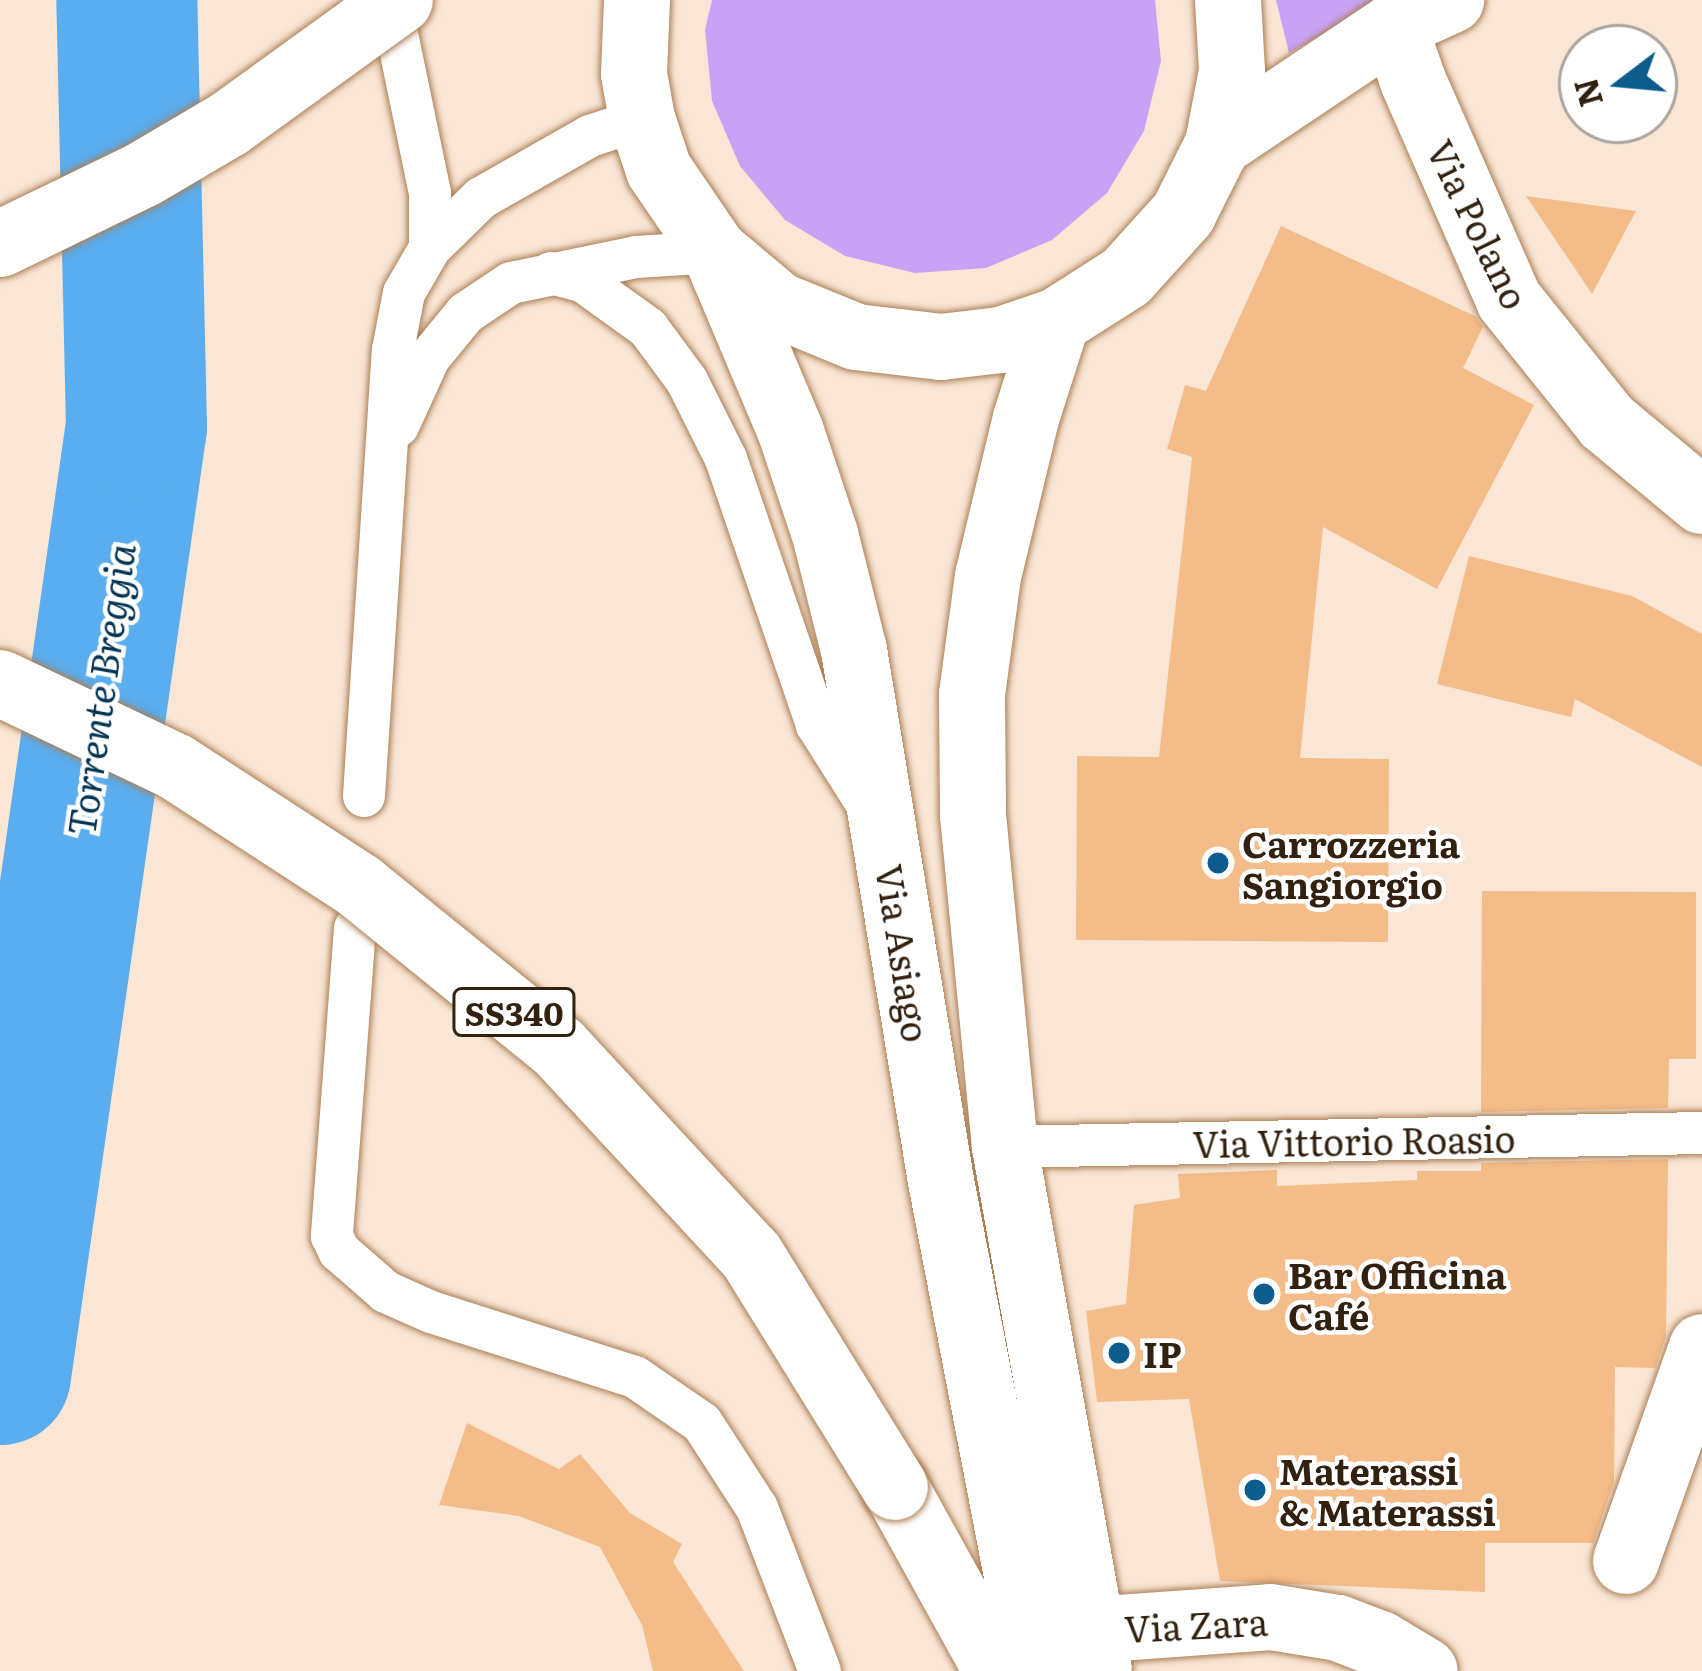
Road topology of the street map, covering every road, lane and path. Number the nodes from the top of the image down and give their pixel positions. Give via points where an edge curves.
1 (390, 0) edge
2 (400, 0) edge
3 (1228, 0) edge
4 (627, 10) edge
5 (1423, 13) edge
6 (642, 119) junction
7 (1218, 144) junction
8 (0, 244) edge
9 (430, 248) junction
10 (715, 252) junction
11 (551, 273) junction
12 (1058, 320) junction
13 (388, 449) junction
14 (1702, 501) edge
15 (0, 683) edge
16 (364, 796) dead end
17 (886, 833) junction
18 (355, 928) dead end
19 (1702, 1133) edge
20 (1005, 1147) junction
21 (1702, 1346) edge
22 (1626, 1562) dead end
23 (1050, 1657) edge
24 (820, 1671) edge
25 (1425, 1671) edge

1 - 9 lane via 430,193
2 - 8 main road, bridge via 229,124
3 - 7 main road via 1232,71
4 - 6 main road
5 - 7 main road
5 - 14 main road, Via Polano via 1413,81 1509,300 1607,422
6 - 9 lane via 519,173
6 - 10 main road via 659,170
7 - 12 main road via 1183,214 1126,278
9 - 13 lane via 404,293
10 - 11 lane
10 - 12 main road via 778,304 856,337 941,347 1001,340
10 - 17 main road, Via Asiago via 825,534
11 - 13 lane via 511,283 466,313 429,358
11 - 17 lane via 611,299 648,328 687,381 726,459 817,725
12 - 20 main road, Via Asiago via 1001,514 972,695 977,869
13 - 16 lane
15 - 23 main road, SS340, bridge via 176,767 322,862 559,1048 751,1255 896,1487
17 - 23 main road, Via Asiago via 941,1181
18 - 24 lane via 332,1236 386,1292 635,1377 702,1423 733,1463
19 - 20 lane, Via Vittorio Roasio
20 - 23 main road, Via Asiago
21 - 22 main road
23 - 25 main road, Via Zara via 1270,1617 1338,1628

